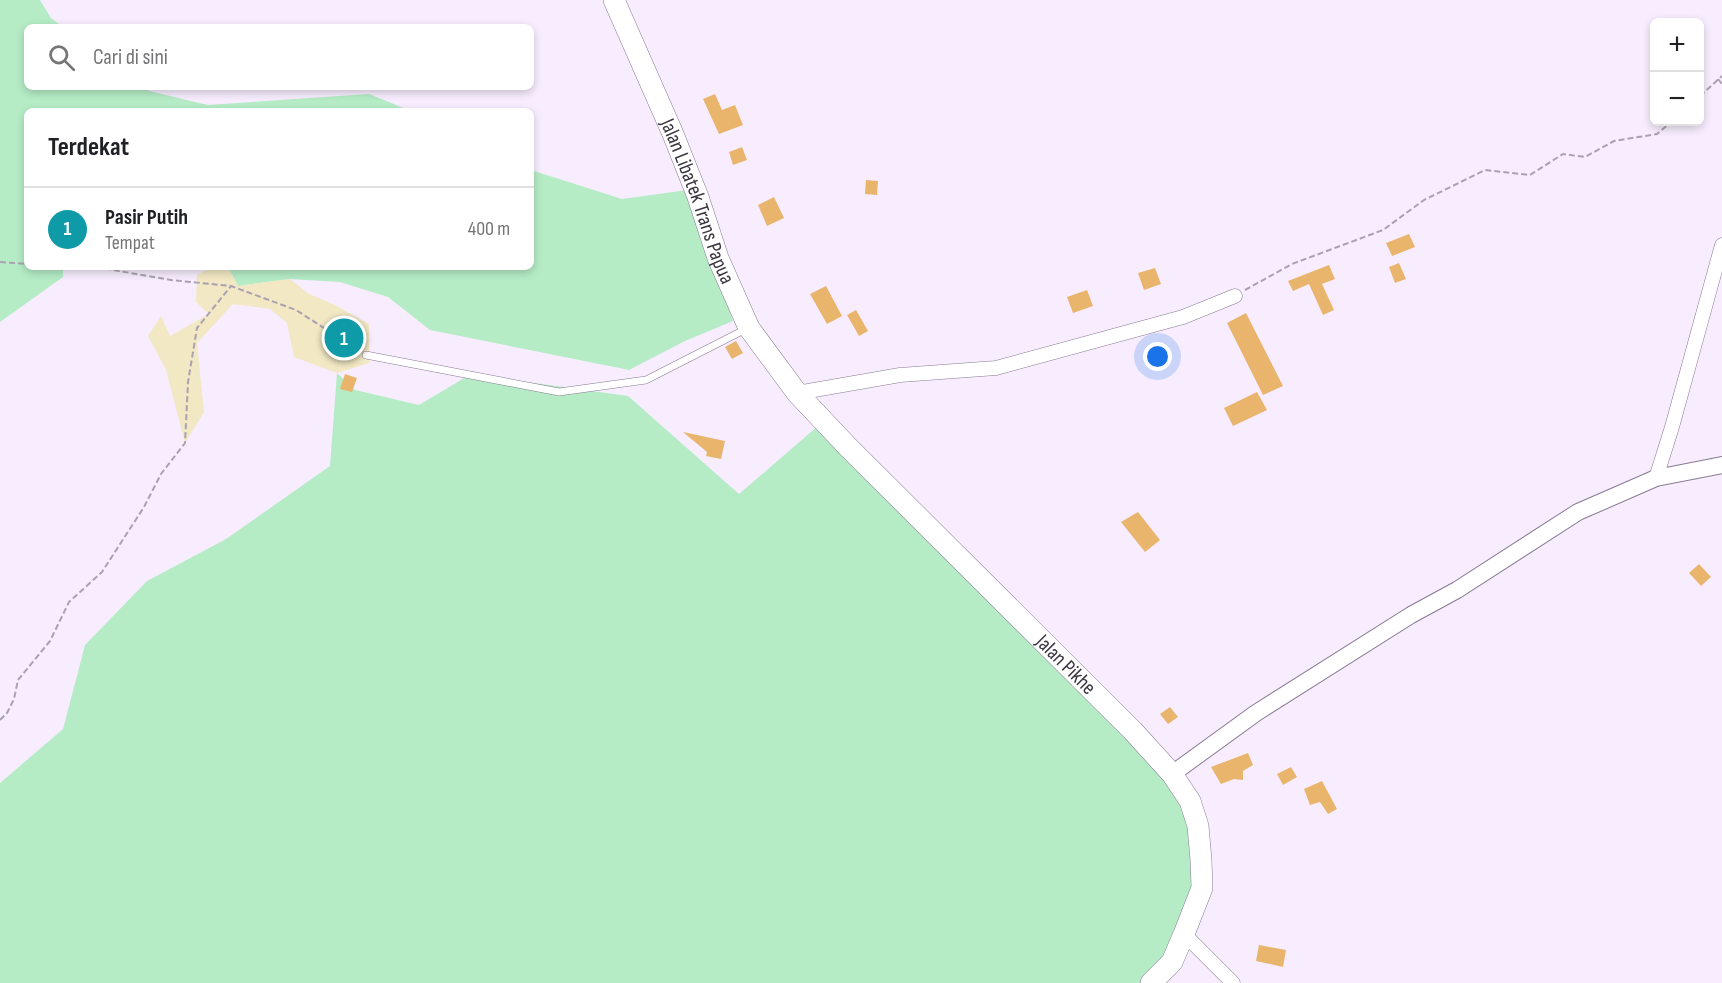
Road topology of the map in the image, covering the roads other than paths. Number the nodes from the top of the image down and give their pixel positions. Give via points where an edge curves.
1 (614, 0) edge
2 (1722, 245) edge
3 (1235, 296) road end
4 (749, 328) junction
5 (366, 355) road end
6 (797, 393) junction
7 (1722, 465) edge
8 (1656, 478) junction
9 (1172, 774) junction
10 (1184, 934) junction
11 (1151, 983) edge
12 (1233, 983) edge

1 - 4 highway, Jalan Libatek Trans Papua via 699,197 718,258
2 - 8 street
3 - 6 street via 1183,317 996,368 900,375
4 - 5 lane via 646,380 559,392
4 - 6 highway, Jalan Libatek Trans Papua
6 - 9 highway, Jalan Pikhe
7 - 8 street
8 - 9 street via 1560,523 1256,713
9 - 10 highway, Jalan Pikhe via 1190,801 1198,826 1201,860 1202,888
10 - 11 highway, Jalan Pikhe via 1172,962
10 - 12 street

